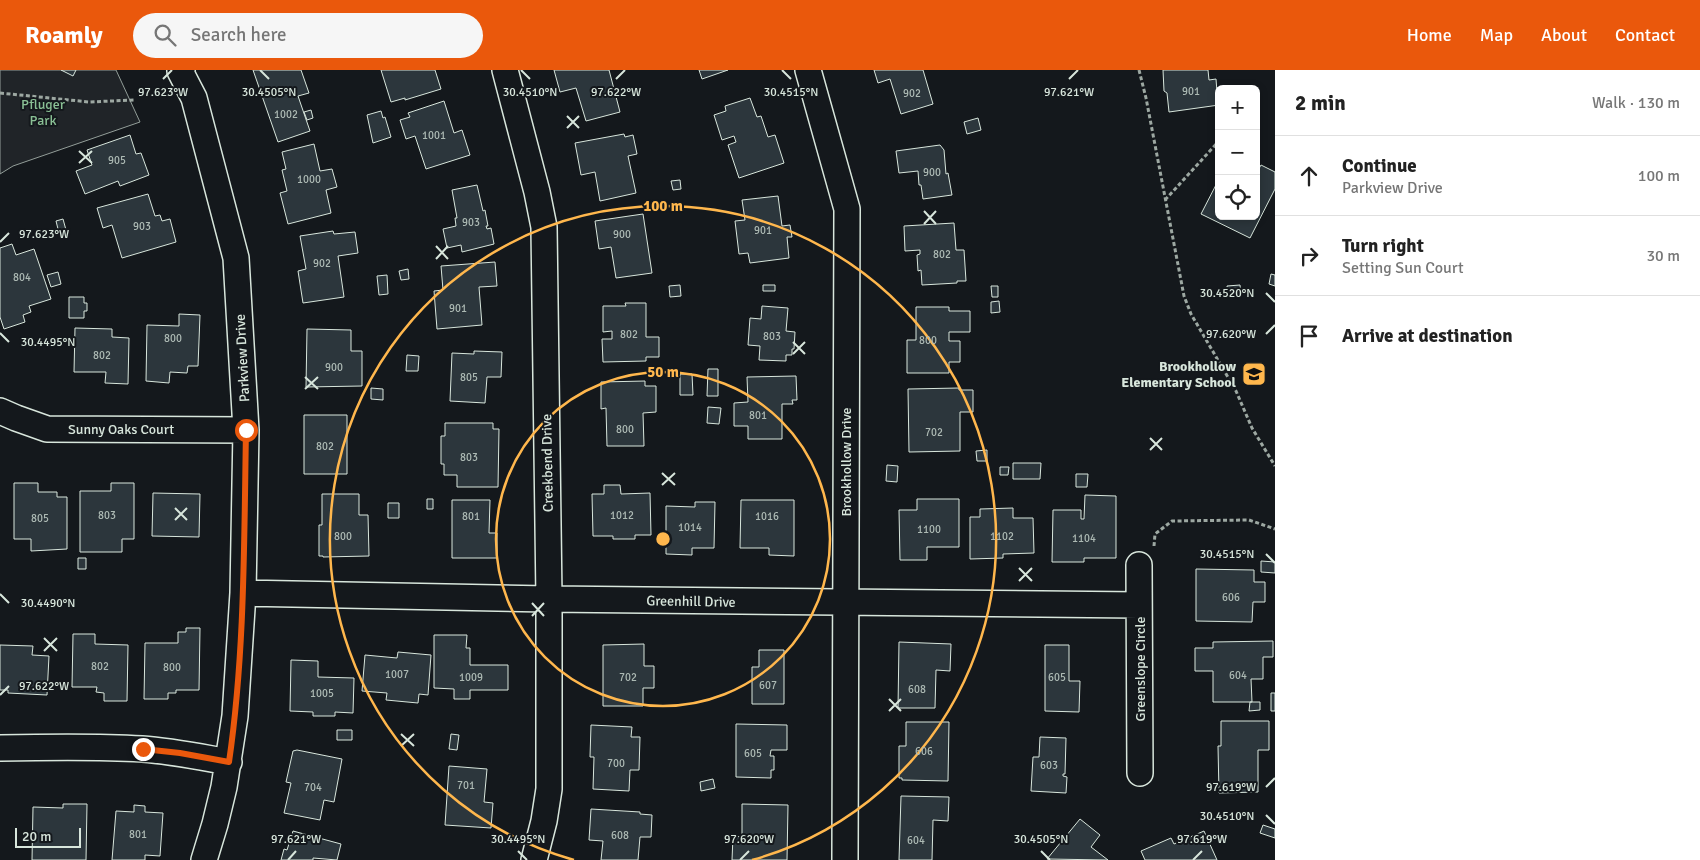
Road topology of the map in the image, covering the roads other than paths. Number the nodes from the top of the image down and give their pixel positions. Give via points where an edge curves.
1 (505, 70) edge
2 (808, 70) edge
3 (181, 71) edge
4 (0, 410) edge
5 (246, 430) junction
6 (1139, 565) road end
7 (243, 593) junction
8 (549, 599) junction
9 (846, 603) junction
10 (1139, 605) junction
11 (0, 748) edge
12 (229, 762) junction
13 (1140, 773) dead end
14 (204, 860) edge
15 (534, 860) edge
16 (846, 860) edge

1 - 8 street, Creekbend Drive via 544,227
2 - 9 street, Brookhollow Drive via 847,209
3 - 5 street, Parkview Drive via 194,98 236,258
4 - 5 street, Sunny Oaks Court via 47,429
5 - 7 street, Parkview Drive
6 - 10 street, Greenslope Circle
7 - 8 street, Greenhill Drive
7 - 12 street, Parkview Drive via 236,716
8 - 9 street, Greenhill Drive
8 - 15 street, Creekbend Drive via 549,789
9 - 10 street, Greenhill Drive
9 - 16 street, Brookhollow Drive
10 - 13 street, Greenslope Circle
11 - 12 street via 143,749
12 - 14 street, Parkview Drive

